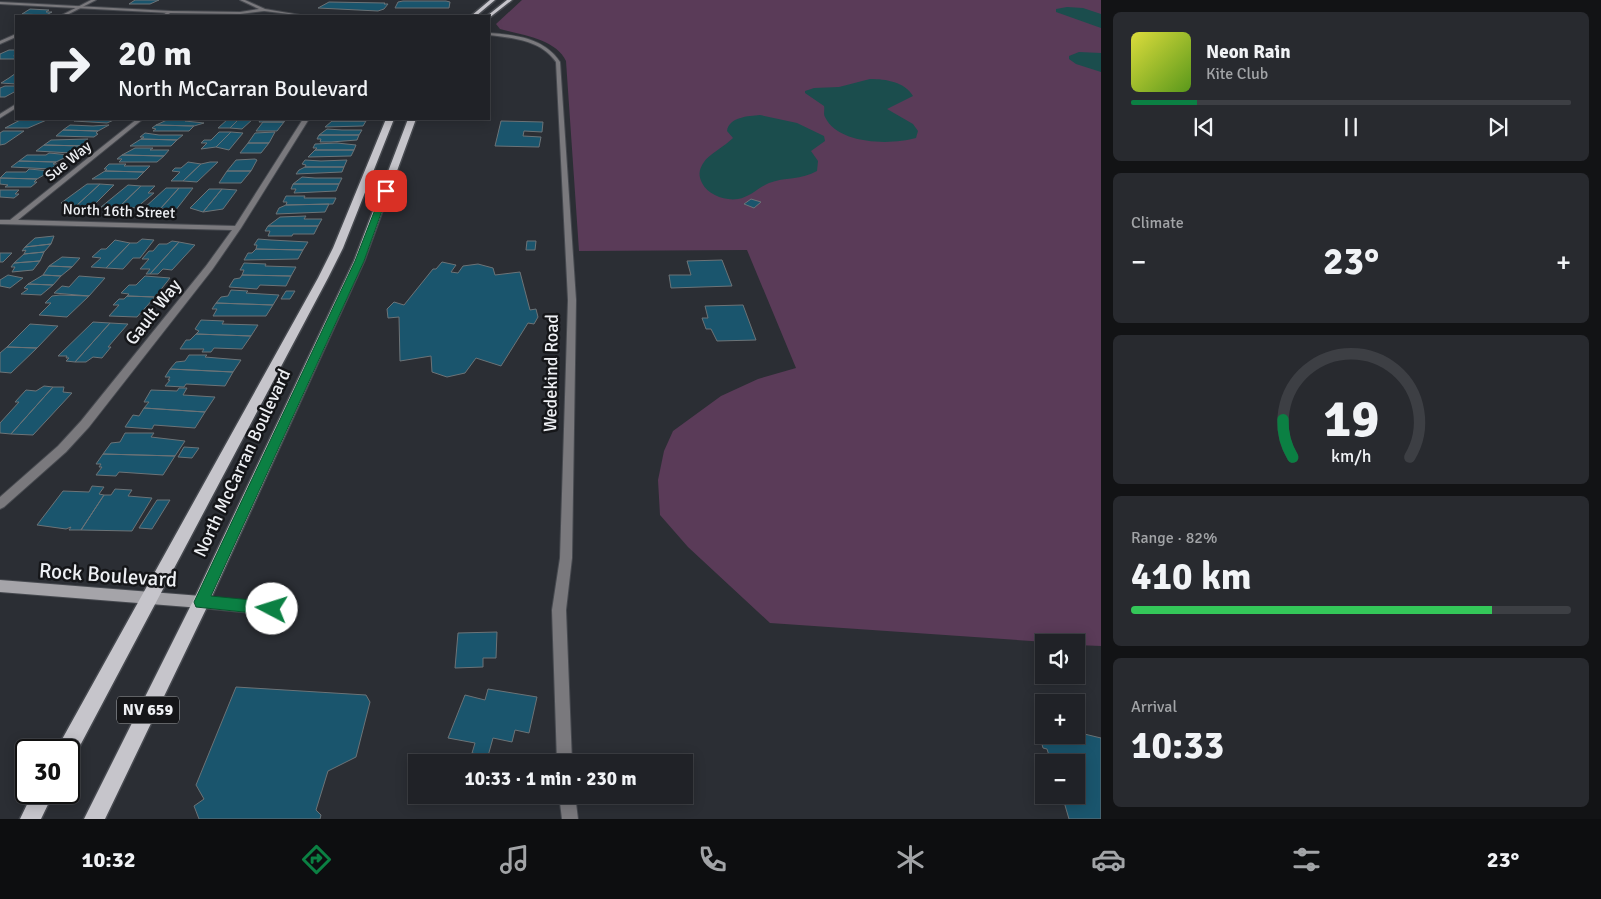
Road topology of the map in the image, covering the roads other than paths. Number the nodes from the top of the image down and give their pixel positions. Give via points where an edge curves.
1 (94, 0) edge
2 (242, 0) edge
3 (493, 0) edge
4 (510, 0) edge
5 (0, 3) edge
6 (80, 7) junction
7 (264, 10) junction
8 (170, 12) junction
9 (64, 15) edge
10 (165, 15) edge
11 (297, 15) edge
12 (474, 15) edge
13 (490, 16) edge
14 (490, 34) edge
15 (15, 36) edge
16 (0, 43) edge
17 (15, 107) edge
18 (0, 116) edge
19 (139, 120) edge
20 (305, 120) edge
21 (390, 120) edge
22 (412, 120) edge
23 (0, 222) edge
24 (12, 222) junction
25 (237, 228) junction
26 (0, 504) edge
27 (0, 586) edge
28 (150, 598) junction
29 (201, 602) junction
30 (272, 609) dead end
31 (73, 739) edge
32 (565, 754) edge
33 (38, 804) edge
34 (568, 804) edge
35 (30, 819) edge
36 (94, 819) edge
37 (570, 819) edge

1 - 6 street
2 - 7 street
3 - 12 main road
4 - 13 main road
5 - 6 street
6 - 8 street
6 - 9 street
7 - 8 street
7 - 11 street
8 - 10 street
14 - 32 street, Wedekind Road via 540,45 558,62 572,300 566,558 559,610
15 - 16 street
17 - 18 street
19 - 24 street, Sue Way
20 - 25 street, Gault Way
21 - 28 main road, North McCarran Boulevard / NV 659 via 323,278
22 - 29 main road, North McCarran Boulevard / NV 659 via 359,261
23 - 24 street, North 16th Street
24 - 25 street, North 16th Street
25 - 26 street, Gault Way via 85,424
27 - 28 main road, Rock Boulevard
28 - 29 main road, Rock Boulevard
28 - 31 main road, North McCarran Boulevard / NV 659
29 - 30 street, Rock Boulevard
29 - 36 main road, North McCarran Boulevard / NV 659
33 - 35 main road
34 - 37 street

